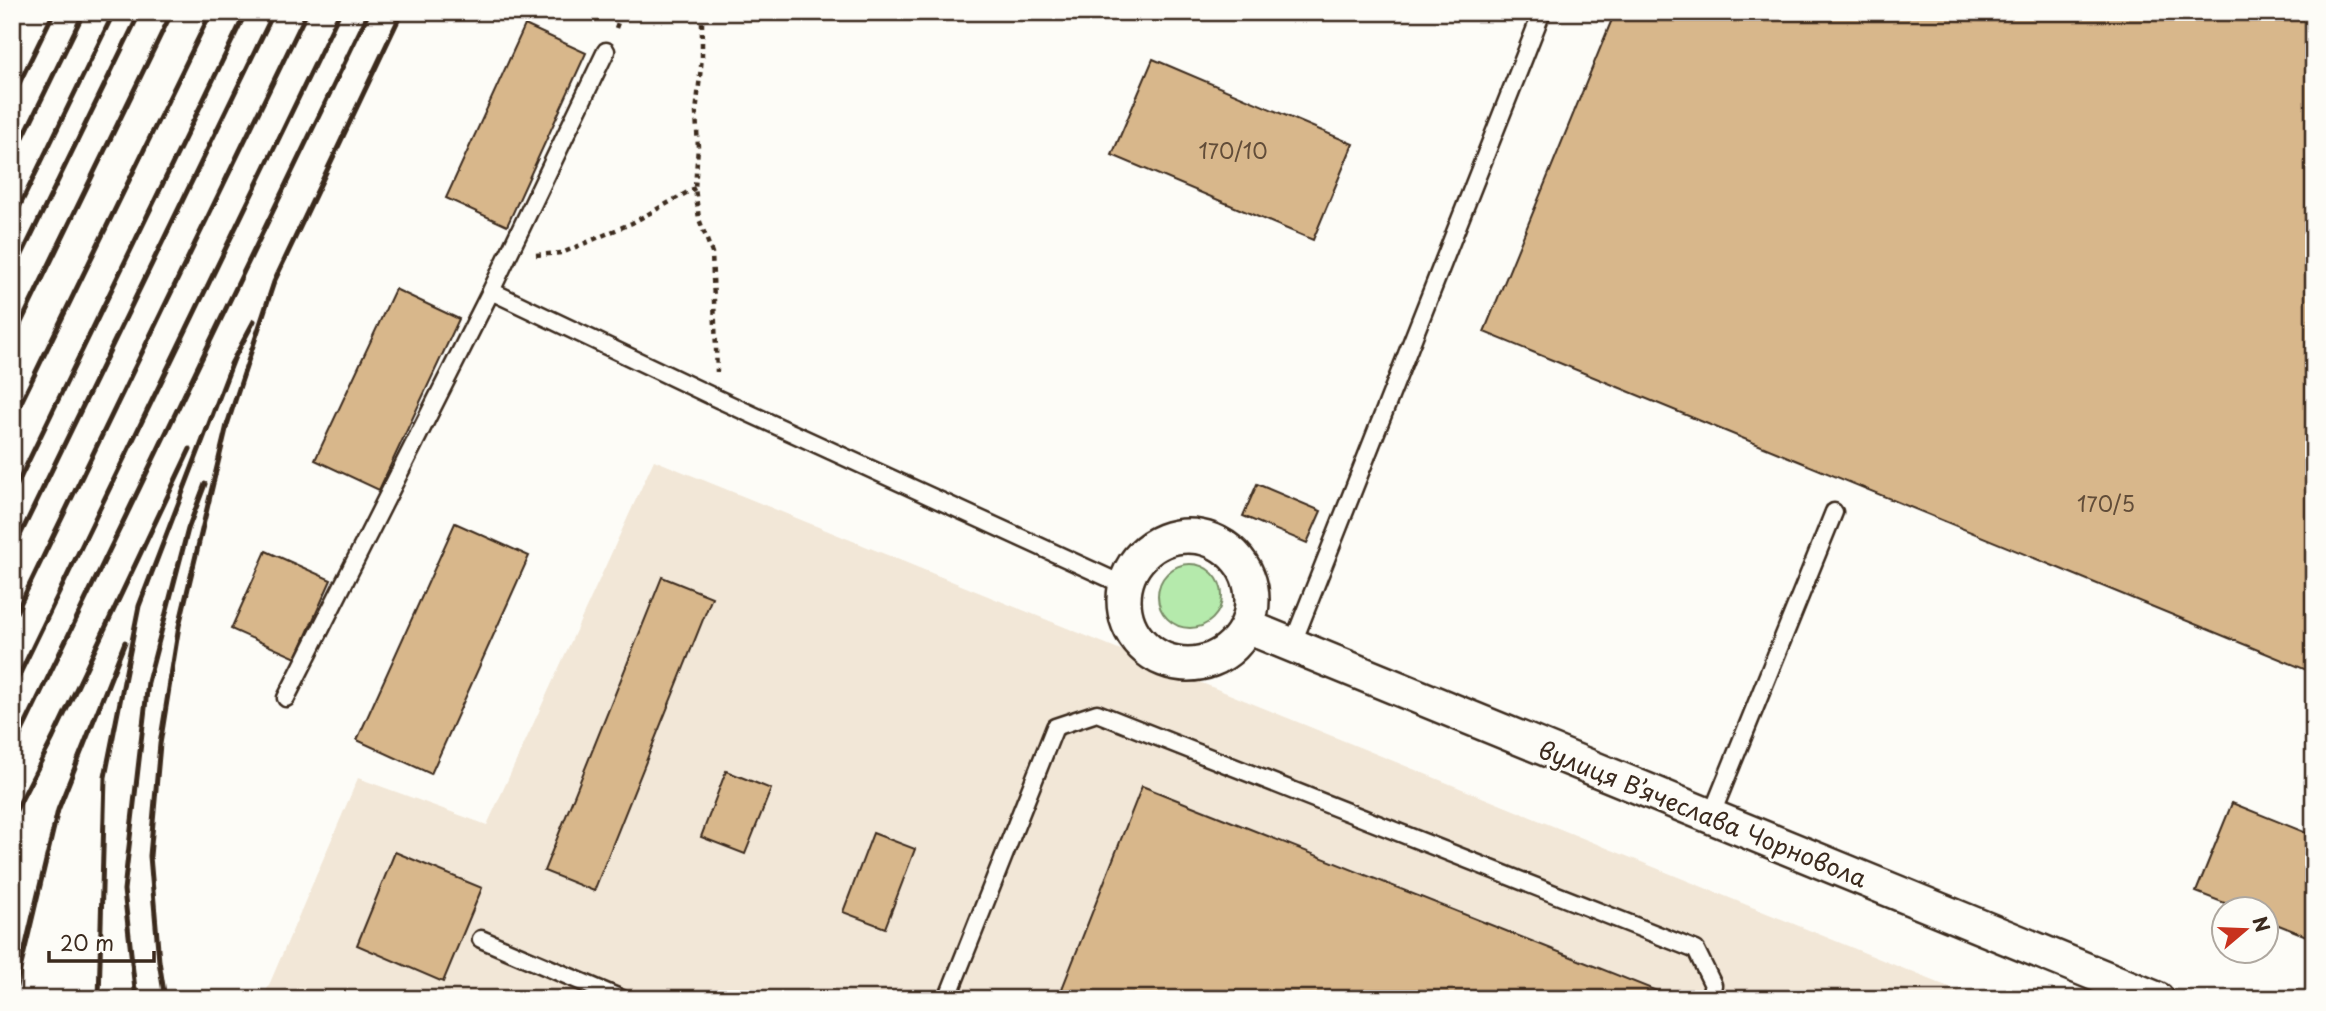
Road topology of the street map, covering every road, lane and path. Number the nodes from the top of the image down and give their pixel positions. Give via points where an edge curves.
1 (702, 12) edge
2 (1542, 12) edge
3 (606, 51) dead end
4 (695, 188) junction
5 (507, 257) junction
6 (491, 291) junction
7 (718, 399) junction
8 (1834, 512) dead end
9 (1126, 586) junction
10 (1248, 627) junction
11 (1292, 645) junction
12 (286, 698) dead end
13 (1711, 816) junction
14 (481, 939) dead end
15 (622, 999) edge
16 (947, 999) edge
17 (1709, 999) edge
18 (2157, 999) edge

1 - 4 path
2 - 11 lane
3 - 5 lane
4 - 5 path via 632,223 562,253
4 - 7 path via 699,219 712,254
5 - 6 lane
6 - 7 lane
6 - 12 lane
7 - 9 lane
8 - 13 lane
9 - 10 street via 1124,607 1130,627 1142,645 1159,657 1200,663 1220,656
9 - 10 street via 1133,566 1147,550 1165,540 1207,538 1226,548 1245,573 1252,603
10 - 11 street, вулиця Вʼячеслава Чорновола
11 - 13 street, вулиця Вʼячеслава Чорновола
13 - 18 street, вулиця Вʼячеслава Чорновола
14 - 15 lane
16 - 17 lane via 1055,727 1097,713 1696,950 1713,985

